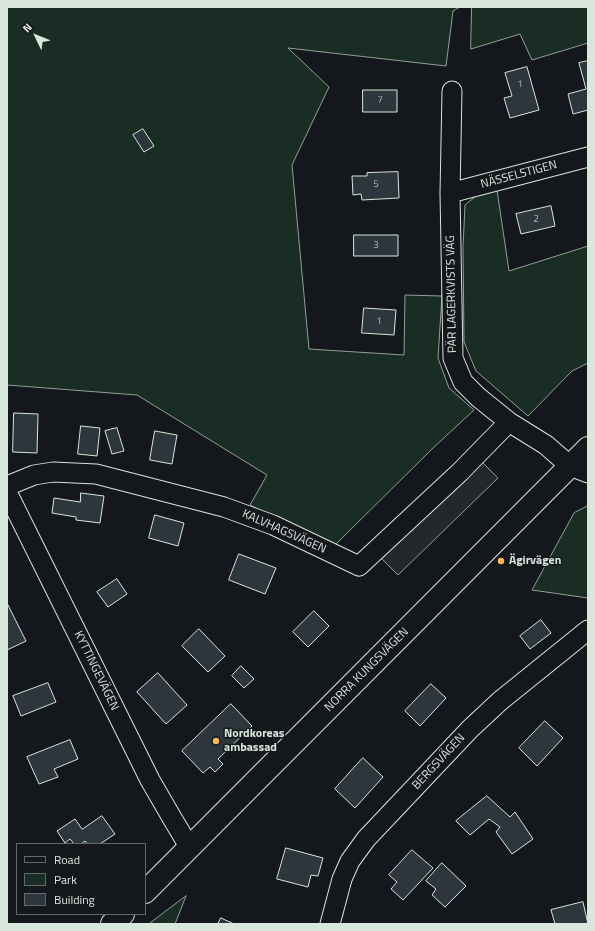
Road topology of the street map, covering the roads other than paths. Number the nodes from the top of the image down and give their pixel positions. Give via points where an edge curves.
1 (452, 91) dead end
2 (588, 157) edge
3 (450, 193) junction
4 (509, 422) junction
5 (588, 448) edge
6 (579, 470) edge
7 (7, 486) edge
8 (7, 492) edge
9 (588, 630) edge
10 (190, 848) junction
11 (146, 891) edge
12 (121, 915) edge
13 (112, 924) edge
14 (330, 924) edge

1 - 3 street, PÄR LAGERKVISTS VÄG
2 - 3 street, NÄSSELSTIGEN
3 - 4 street, PÄR LAGERKVISTS VÄG via 453,358 463,382
4 - 6 street, PÄR LAGERKVISTS VÄG
4 - 7 street, KALVHAGSVÄGEN via 460,472 359,566 273,524 224,507 96,474 53,472 34,475
5 - 6 main road, NORRA KUNGSVÄGEN
6 - 10 main road, NORRA KUNGSVÄGEN
8 - 10 street, KYTTINGEVÄGEN via 150,780
9 - 14 street, BERGSVÄGEN via 475,724 366,839 344,873
10 - 11 main road, NORRA KUNGSVÄGEN
12 - 13 main road

